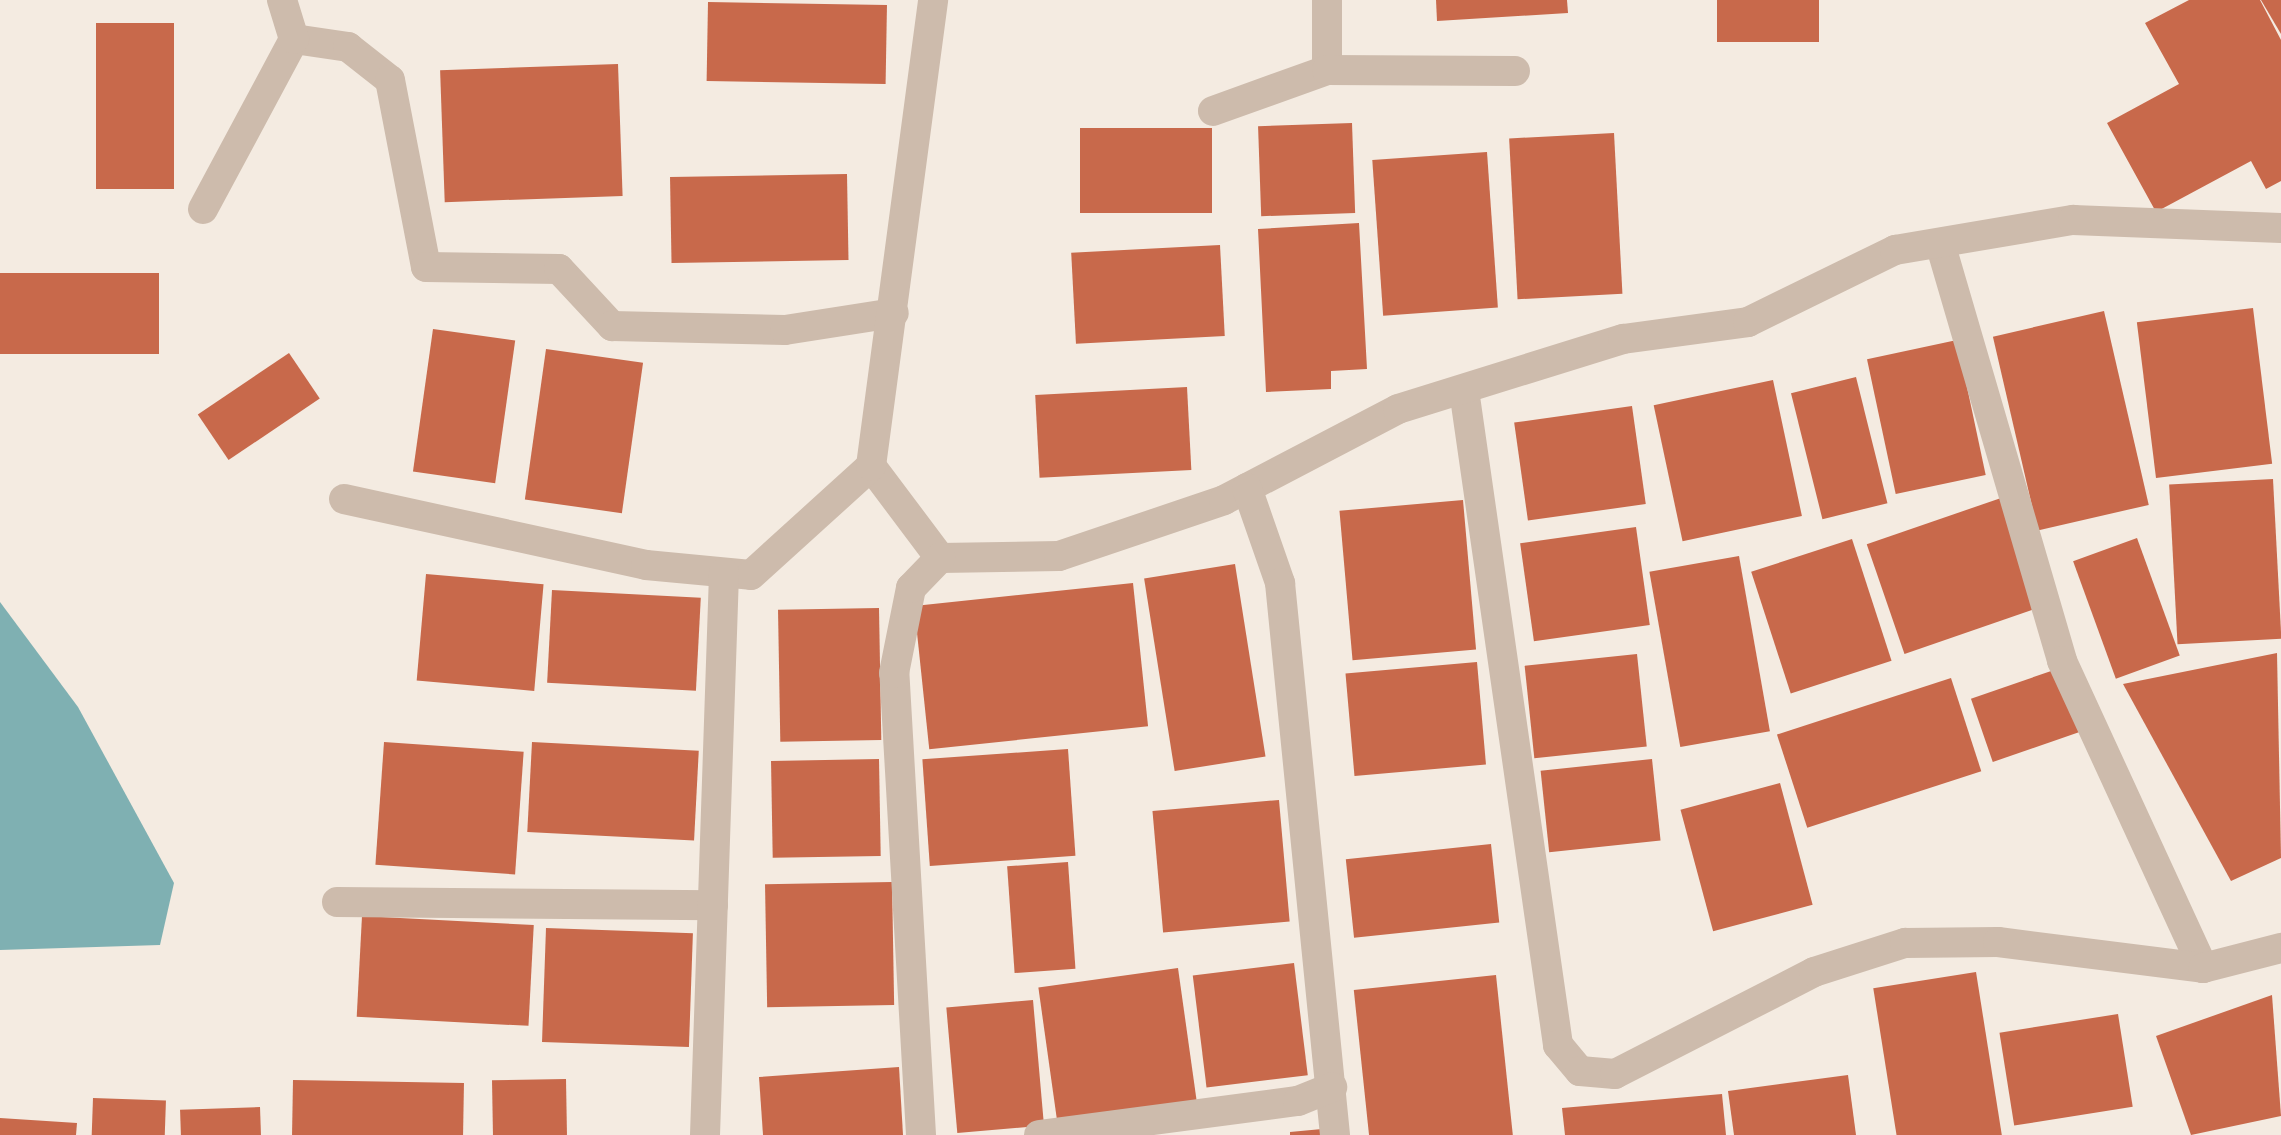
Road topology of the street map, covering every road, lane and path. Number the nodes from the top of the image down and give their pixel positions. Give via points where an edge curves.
1 (282, 0) edge
2 (933, 0) edge
3 (1327, 0) edge
4 (294, 39) junction
5 (1327, 70) junction
6 (1515, 71) dead end
7 (1213, 111) dead end
8 (203, 209) dead end
9 (2281, 228) edge
10 (1940, 243) junction
11 (894, 313) junction
12 (1464, 390) junction
13 (871, 466) junction
14 (1247, 488) junction
15 (344, 499) dead end
16 (940, 558) junction
17 (724, 573) junction
18 (337, 902) dead end
19 (713, 905) junction
20 (2281, 948) edge
21 (2203, 968) junction
22 (1332, 1087) junction
23 (705, 1135) edge
24 (921, 1135) edge
25 (1039, 1135) edge
26 (1335, 1135) edge

1 - 4 street
2 - 11 street
3 - 5 street
4 - 8 street
4 - 11 street via 348,47 390,80 426,267 559,269 612,326 785,330
5 - 6 street
5 - 7 street
9 - 10 street via 2073,220
10 - 12 street via 1894,250 1748,322 1622,340
10 - 21 street via 2062,662
11 - 13 street
12 - 14 street via 1398,409
12 - 21 street via 1558,1045 1580,1071 1616,1074 1814,971 1906,944 1998,942
13 - 16 street
13 - 17 street via 751,575
14 - 16 street via 1059,556
14 - 22 street via 1280,583
15 - 17 street
16 - 24 street via 911,588 894,673
17 - 19 street
18 - 19 street
19 - 23 street
20 - 21 street
22 - 25 street via 1298,1101
22 - 26 street

